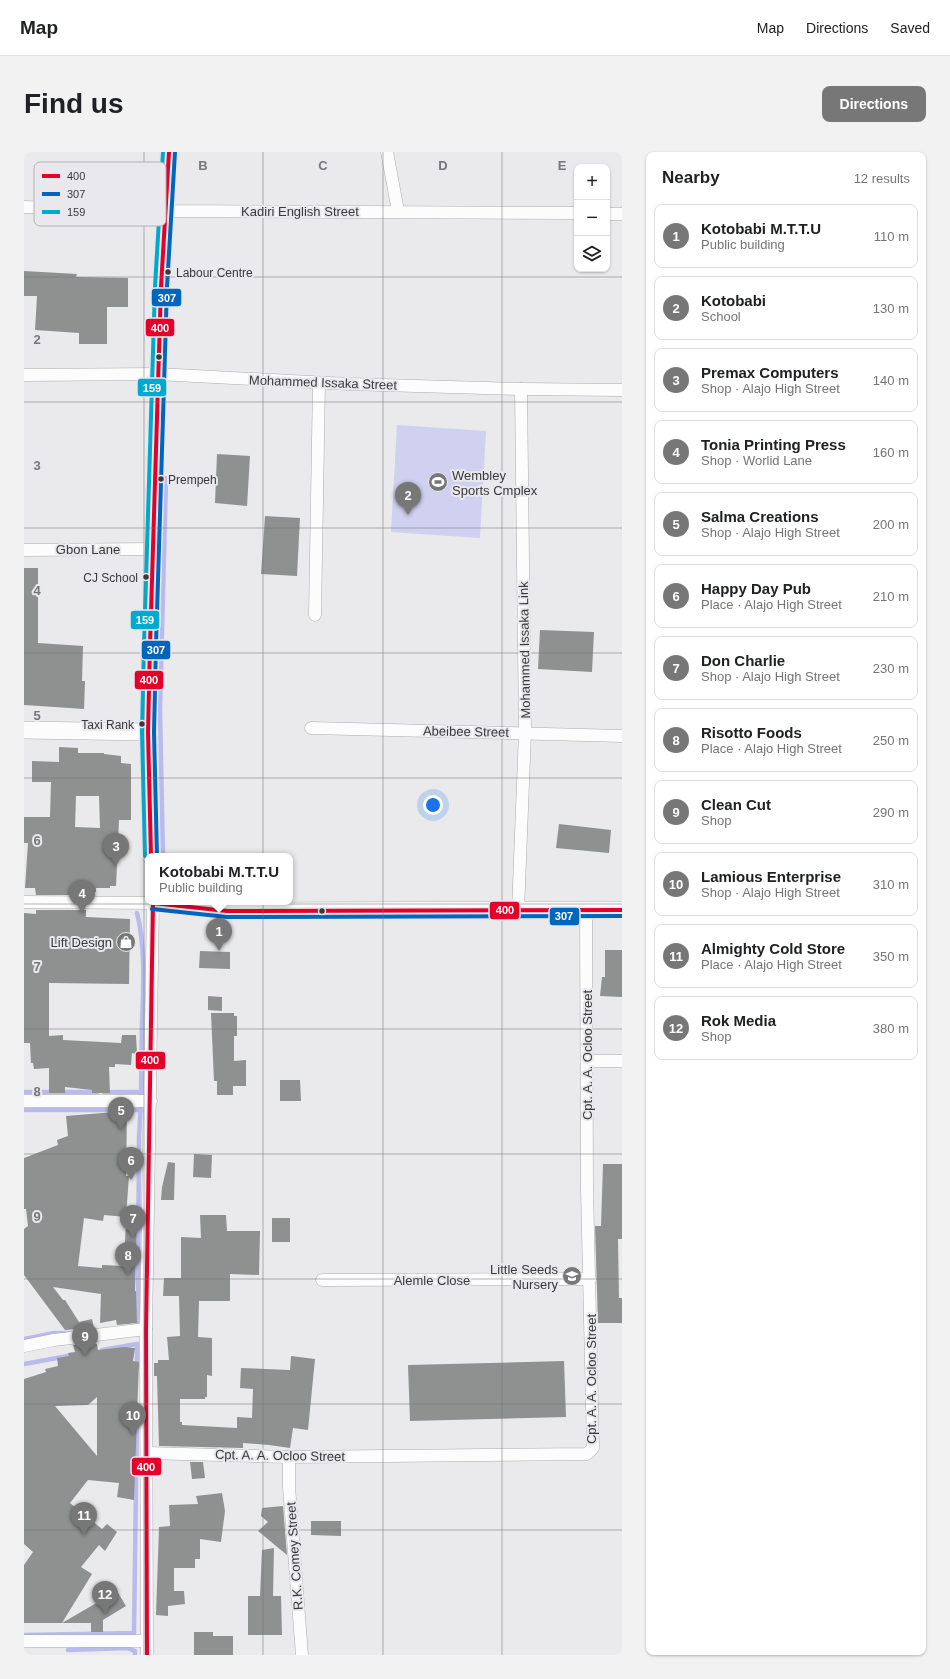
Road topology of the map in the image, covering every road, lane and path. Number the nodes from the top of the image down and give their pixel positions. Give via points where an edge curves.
1 (169, 152) edge
2 (387, 152) edge
3 (166, 196) edge
4 (24, 207) edge
5 (34, 207) edge
6 (166, 211) edge
7 (398, 211) junction
8 (574, 213) edge
9 (610, 214) edge
10 (622, 214) edge
11 (164, 226) edge
12 (157, 374) junction
13 (24, 375) edge
14 (319, 383) junction
15 (520, 389) junction
16 (622, 390) edge
17 (153, 549) junction
18 (24, 550) edge
19 (315, 615) dead end
20 (311, 728) dead end
21 (24, 730) edge
22 (148, 732) junction
23 (525, 732) junction
24 (622, 736) edge
25 (151, 853) edge
26 (24, 902) edge
27 (145, 902) edge
28 (153, 905) edge
29 (175, 905) edge
30 (586, 910) junction
31 (622, 910) edge
32 (518, 912) junction
33 (588, 1061) junction
34 (622, 1062) edge
35 (151, 1100) junction
36 (24, 1101) edge
37 (590, 1279) junction
38 (322, 1280) dead end
39 (146, 1329) junction
40 (24, 1346) edge
41 (147, 1453) junction
42 (288, 1456) junction
43 (24, 1641) edge
44 (146, 1641) junction
45 (147, 1655) edge
46 (302, 1655) edge

1 - 3 street
2 - 7 street
4 - 5 street, Kadiri English Street
6 - 7 street, Kadiri English Street
7 - 8 street, Kadiri English Street
9 - 10 street
11 - 12 street
12 - 13 street, Mohammed Issaka Street
12 - 14 street, Mohammed Issaka Street
12 - 17 street
14 - 15 street, Mohammed Issaka Street
14 - 19 street
15 - 16 street, Mohammed Issaka Street
15 - 23 street, Mohammed Issaka Link
17 - 18 street, Gbon Lane
17 - 22 street
20 - 23 street, Abeibee Street
21 - 22 street
22 - 25 street
23 - 24 street, Abeibee Street
23 - 32 street, Mohammed Issaka Link
26 - 27 street
28 - 35 street
29 - 32 street via 227,912
30 - 31 street
30 - 32 street
30 - 33 street, Cpt. A. A. Ocloo Street
33 - 34 street
33 - 37 street, Cpt. A. A. Ocloo Street via 587,1189
35 - 36 street
35 - 39 street
37 - 38 street, Alemle Close
37 - 42 street, Cpt. A. A. Ocloo Street via 594,1443 587,1454
39 - 40 street
39 - 41 street
41 - 42 street, Cpt. A. A. Ocloo Street
41 - 44 street
42 - 46 street, R.K. Comey Street
43 - 44 street
44 - 45 street

